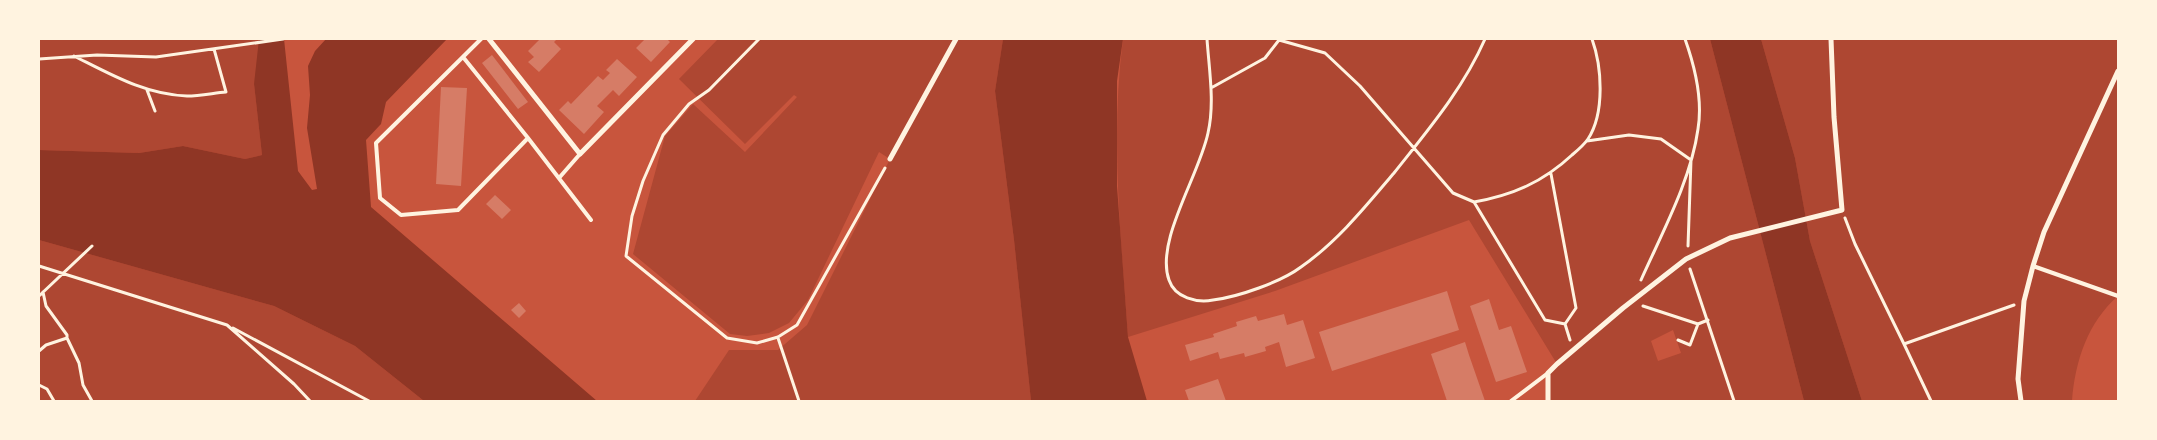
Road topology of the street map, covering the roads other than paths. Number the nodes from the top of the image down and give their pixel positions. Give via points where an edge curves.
1 (480, 39) edge
2 (489, 39) edge
3 (693, 39) edge
4 (956, 39) edge
5 (1831, 39) edge
6 (462, 57) junction
7 (2118, 71) edge
8 (528, 138) junction
9 (580, 154) junction
10 (890, 159) road end
11 (559, 178) junction
12 (591, 220) dead end
13 (2033, 266) junction
14 (2118, 296) edge
15 (1548, 373) junction
16 (1511, 401) edge
17 (1548, 401) edge
18 (2021, 401) edge

1 - 6 lane
2 - 9 street
3 - 9 street
4 - 10 street
5 - 15 street via 1842,210 1730,238 1686,259
6 - 8 lane
6 - 8 lane via 376,143 380,198 402,215 458,210
7 - 13 street via 2044,232
8 - 11 lane
9 - 11 lane
11 - 12 lane
13 - 14 lane
13 - 18 street via 2024,301 2018,379
15 - 16 lane
15 - 17 street

